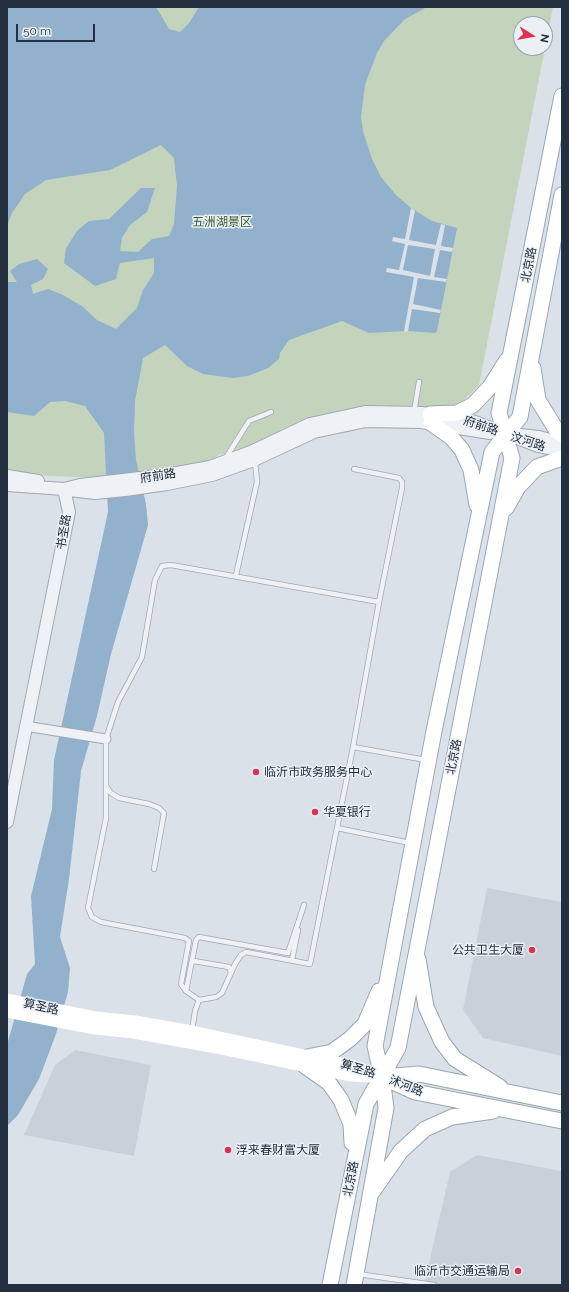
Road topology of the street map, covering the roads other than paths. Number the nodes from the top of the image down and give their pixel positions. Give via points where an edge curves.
1 (562, 96) edge
2 (562, 195) edge
3 (511, 355) junction
4 (531, 357) junction
5 (419, 382) dead end
6 (271, 412) dead end
7 (414, 412) junction
8 (431, 419) junction
9 (504, 434) junction
10 (562, 434) edge
11 (562, 443) edge
12 (562, 451) edge
13 (562, 458) edge
14 (254, 460) junction
15 (223, 462) junction
16 (354, 469) dead end
17 (7, 476) edge
18 (167, 480) junction
19 (7, 485) edge
20 (64, 489) junction
21 (479, 514) junction
22 (500, 517) junction
23 (236, 575) junction
24 (379, 602) junction
25 (25, 726) junction
26 (103, 738) junction
27 (353, 747) junction
28 (429, 760) junction
29 (7, 782) edge
30 (105, 785) junction
31 (7, 822) edge
32 (337, 828) junction
33 (413, 844) junction
34 (154, 869) dead end
35 (417, 949) junction
36 (393, 953) junction
37 (292, 960) junction
38 (191, 964) junction
39 (231, 973) junction
40 (186, 991) junction
41 (199, 1000) junction
42 (8, 1004) edge
43 (95, 1023) junction
44 (192, 1032) junction
45 (306, 1061) junction
46 (382, 1077) junction
47 (508, 1092) junction
48 (562, 1103) edge
49 (505, 1110) junction
50 (562, 1121) edge
51 (354, 1164) junction
52 (370, 1195) junction
53 (355, 1279) edge
54 (330, 1285) edge
55 (434, 1285) edge

1 - 3 main road, 北京路
2 - 4 main road, 北京路 via 554,254
3 - 8 main road via 490,386 473,405 457,413
3 - 9 main road, 北京路 via 499,413
4 - 9 main road, 北京路 via 520,417
4 - 10 main road via 538,400 557,431
5 - 7 lane
6 - 15 lane via 249,421
7 - 8 street, 府前路
7 - 15 street, 府前路 via 365,412 324,420
8 - 9 street, 府前路 via 475,422
8 - 14 street, 府前路 via 366,421 332,427 314,432
8 - 21 main road via 462,450 471,470
9 - 11 street, 汶河路 via 539,437
9 - 12 street, 汶河路
9 - 21 main road, 北京路 via 492,452
9 - 22 main road, 北京路 via 512,458
13 - 22 main road via 537,467 518,487
14 - 18 street, 府前路 via 212,475
14 - 23 lane via 257,482
15 - 18 street, 府前路
16 - 24 lane via 399,478 402,482
17 - 20 street, 府前路 via 46,481
18 - 20 street, 府前路
19 - 20 street, 府前路
20 - 25 street, 书圣路 via 69,512
20 - 29 street, 书圣路 via 59,528
21 - 28 main road, 北京路
22 - 35 main road, 北京路
23 - 24 lane
23 - 26 lane via 171,565 162,566 155,580 142,657 118,702
24 - 27 lane
25 - 26 street
25 - 31 street, 书圣路
26 - 30 lane
27 - 28 lane
27 - 32 lane
28 - 33 main road, 北京路
30 - 34 lane via 111,794 119,798 149,804 164,813
30 - 40 lane via 106,818 88,908 92,917 101,922 185,938 189,941 181,984
32 - 33 lane
32 - 37 lane via 310,964
33 - 36 main road, 北京路
35 - 46 main road, 北京路 via 398,1048
35 - 47 main road via 426,1007 442,1042 455,1059
36 - 45 main road via 365,1024 332,1052
36 - 46 main road, 北京路 via 375,1046
37 - 38 lane via 304,905 288,954 199,937 196,940
37 - 39 lane via 246,952 240,955
38 - 39 lane via 194,961 229,967
38 - 40 lane
39 - 41 lane via 222,993 216,997
40 - 41 lane
41 - 44 lane via 194,1011
42 - 43 main road, 算圣路
43 - 44 main road, 算圣路 via 135,1022
43 - 45 main road, 算圣路
44 - 45 main road, 算圣路
45 - 46 main road, 算圣路 via 350,1075
45 - 51 main road via 329,1083 341,1100 351,1124
46 - 47 main road, 沭河路 via 419,1074
46 - 49 main road, 沭河路 via 416,1092
46 - 51 main road, 北京路 via 366,1104
46 - 52 main road, 北京路 via 386,1108
47 - 48 main road, 沭河路
49 - 50 main road, 沭河路
49 - 52 main road via 452,1118 425,1129 401,1151
51 - 54 main road, 北京路
52 - 53 main road, 北京路
53 - 55 lane

